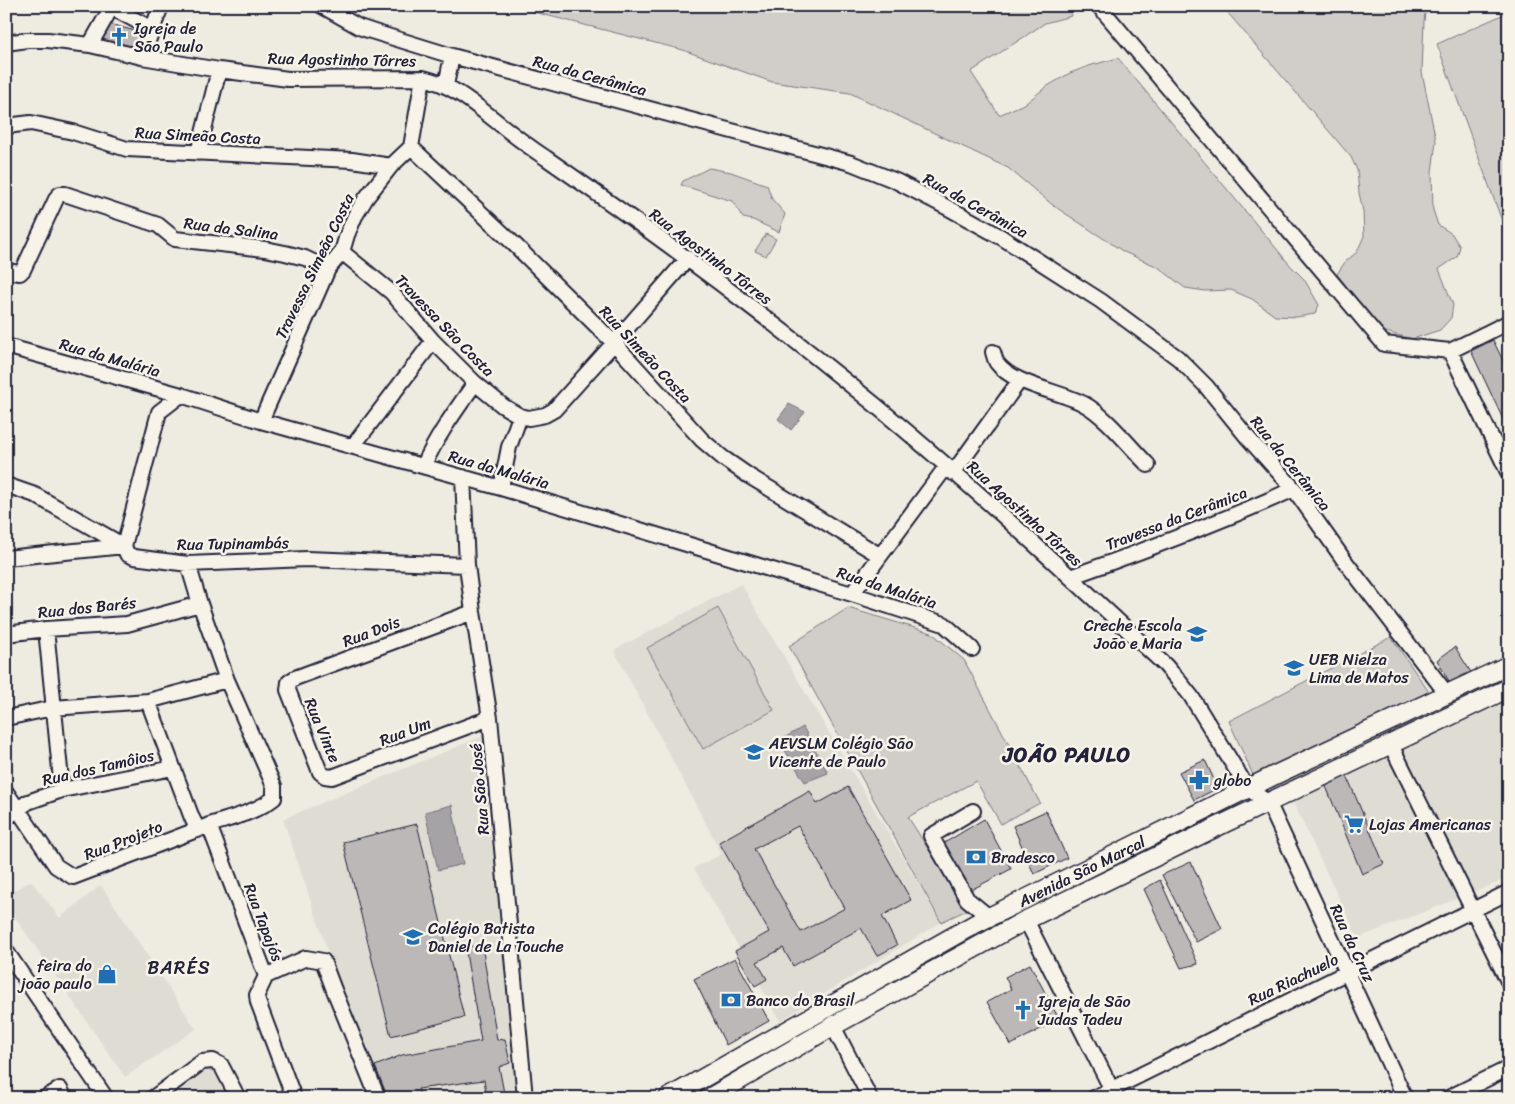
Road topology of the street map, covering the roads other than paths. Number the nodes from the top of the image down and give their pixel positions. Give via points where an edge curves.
1 (161, 6) edge
2 (322, 6) edge
3 (1100, 6) edge
4 (110, 7) edge
5 (152, 29) junction
6 (6, 43) edge
7 (90, 45) junction
8 (452, 56) junction
9 (142, 57) junction
10 (219, 70) junction
11 (423, 78) junction
12 (446, 86) junction
13 (6, 126) edge
14 (411, 147) junction
15 (198, 153) junction
16 (392, 166) junction
17 (342, 252) junction
18 (688, 258) junction
19 (328, 269) junction
20 (6, 270) edge
21 (1509, 322) edge
22 (433, 341) junction
23 (614, 343) junction
24 (6, 346) edge
25 (1450, 351) junction
26 (993, 352) dead end
27 (1020, 380) junction
28 (474, 383) junction
29 (181, 394) junction
30 (520, 416) junction
31 (261, 421) junction
32 (353, 446) junction
33 (424, 465) junction
34 (1148, 465) dead end
35 (950, 470) junction
36 (1509, 474) edge
37 (463, 477) junction
38 (6, 485) edge
39 (501, 488) junction
40 (1294, 489) junction
41 (124, 546) junction
42 (879, 555) junction
43 (6, 558) edge
44 (188, 564) junction
45 (467, 565) junction
46 (1070, 577) junction
47 (852, 594) junction
48 (200, 604) junction
49 (473, 612) junction
50 (46, 629) junction
51 (6, 634) edge
52 (972, 649) dead end
53 (1509, 665) edge
54 (227, 680) junction
55 (1509, 688) edge
56 (288, 690) joint
57 (1447, 694) junction
58 (148, 701) junction
59 (53, 708) junction
60 (6, 718) edge
61 (490, 718) junction
62 (1391, 744) junction
63 (173, 768) junction
64 (332, 777) joint
65 (1248, 789) junction
66 (62, 790) junction
67 (6, 792) edge
68 (1268, 802) junction
69 (18, 808) junction
70 (973, 811) dead end
71 (6, 818) edge
72 (204, 828) junction
73 (1509, 892) edge
74 (1472, 910) junction
75 (989, 917) junction
76 (1026, 920) junction
77 (6, 951) edge
78 (1347, 972) junction
79 (266, 976) junction
80 (1509, 983) edge
81 (834, 1026) junction
82 (1509, 1068) edge
83 (1114, 1093) edge
84 (45, 1098) edge
85 (66, 1098) edge
86 (106, 1098) edge
87 (153, 1098) edge
88 (238, 1098) edge
89 (294, 1098) edge
90 (378, 1098) edge
91 (524, 1098) edge
92 (668, 1098) edge
93 (708, 1098) edge
94 (870, 1098) edge
95 (1094, 1098) edge
96 (1405, 1098) edge
97 (1448, 1098) edge

1 - 5 street
2 - 8 street, Rua da Cerâmica via 371,31
3 - 25 street via 1384,344
4 - 5 street
4 - 7 street
5 - 9 street
6 - 7 street, Rua Agostinho Tôrres via 48,40
7 - 9 street, Rua Agostinho Tôrres
8 - 12 street
8 - 40 street, Rua da Cerâmica via 851,163 944,206 1071,281 1178,358
9 - 10 street, Rua Agostinho Tôrres
10 - 11 street, Rua Agostinho Tôrres via 288,79
10 - 15 street
11 - 12 street, Rua Agostinho Tôrres
11 - 14 street
12 - 18 street, Rua Agostinho Tôrres via 465,96 525,145
13 - 15 street, Rua Simeão Costa via 31,123 127,149
14 - 16 street, Travessa Simeão Costa
14 - 23 street, Rua Simeão Costa
15 - 16 street, Rua Simeão Costa via 352,160
16 - 17 street, Travessa Simeão Costa via 355,216
17 - 19 street, Travessa Simeão Costa
17 - 22 street, Travessa São Costa via 391,292
18 - 23 street
18 - 35 street, Rua Agostinho Tôrres via 874,405
19 - 20 street, Rua da Salina via 305,258 265,249 174,239 158,225 60,194 23,270 20,273
19 - 31 street, Travessa Simeão Costa
21 - 25 street
22 - 28 street, Travessa São Costa
22 - 32 street
23 - 30 street via 554,410 537,417
23 - 42 street, Rua Simeão Costa via 702,440 723,458
24 - 29 street, Rua da Malária
25 - 36 street
26 - 27 street via 997,362
27 - 34 street via 1084,404
27 - 35 street
28 - 30 street, Travessa São Costa
28 - 33 street via 443,429
29 - 31 street, Rua da Malária
29 - 41 street via 159,412
30 - 39 street via 509,447
31 - 32 street, Rua da Malária
32 - 33 street, Rua da Malária
33 - 37 street, Rua da Malária
35 - 42 street
35 - 46 street, Rua Agostinho Tôrres
37 - 39 street, Rua da Malária
37 - 45 street, Rua São José
38 - 41 street, Rua Tupinambás via 36,495
39 - 47 street, Rua da Malária
40 - 46 street, Travessa da Cerâmica via 1163,544
40 - 57 street, Rua da Cerâmica
41 - 43 street
41 - 44 street, Rua Tupinambás via 127,554 134,557
42 - 47 street
44 - 45 street, Rua Tupinambás via 307,558
44 - 48 street
45 - 49 street, Rua São José
46 - 65 street, Rua Agostinho Tôrres via 1179,681 1205,717
47 - 52 street, Rua da Malária via 944,624
48 - 50 street, Rua dos Barés via 127,624
48 - 54 street
49 - 56 street, Rua Dois via 295,678 289,682
49 - 61 street, Rua São José
50 - 51 street, Rua dos Barés
50 - 59 street
53 - 57 main road, Avenida São Marçal
54 - 58 street
54 - 72 street, Rua Projeto via 274,786 274,798 266,805
55 - 62 main road, Avenida São Marçal
56 - 64 street, Rua Vinte via 320,772
57 - 65 main road, Avenida São Marçal
58 - 59 street
58 - 63 street, Rua Tapajós
59 - 60 street
59 - 66 street
61 - 64 street, Rua Um
61 - 91 street, Rua São José
62 - 68 main road, Avenida São Marçal
62 - 74 street
63 - 66 street, Rua dos Tamôios
63 - 72 street, Rua Tapajós via 192,818
65 - 68 street
65 - 75 main road, Avenida São Marçal
66 - 69 street, Rua dos Tamôios
67 - 69 street, Rua Projeto
68 - 76 main road, Avenida São Marçal
68 - 78 street, Rua da Cruz
69 - 71 street, Rua dos Tamôios
69 - 72 street, Rua Projeto via 56,866 73,877
70 - 75 street via 931,836 967,899
72 - 79 street, Rua Tapajós
73 - 74 street, Rua Riachuelo
74 - 78 street, Rua Riachuelo
74 - 80 street
75 - 92 main road, Avenida São Marçal
76 - 81 main road, Avenida São Marçal
76 - 83 street
77 - 86 street
78 - 83 street, Rua Riachuelo
78 - 96 street, Rua da Cruz
79 - 89 street via 257,995 258,1002
79 - 90 street, Rua Tapajós via 306,958 323,961
81 - 93 main road, Avenida São Marçal
81 - 94 street
82 - 97 street
83 - 95 street, Rua Riachuelo
84 - 85 street via 60,1089
87 - 88 street via 202,1062 213,1061 221,1065

